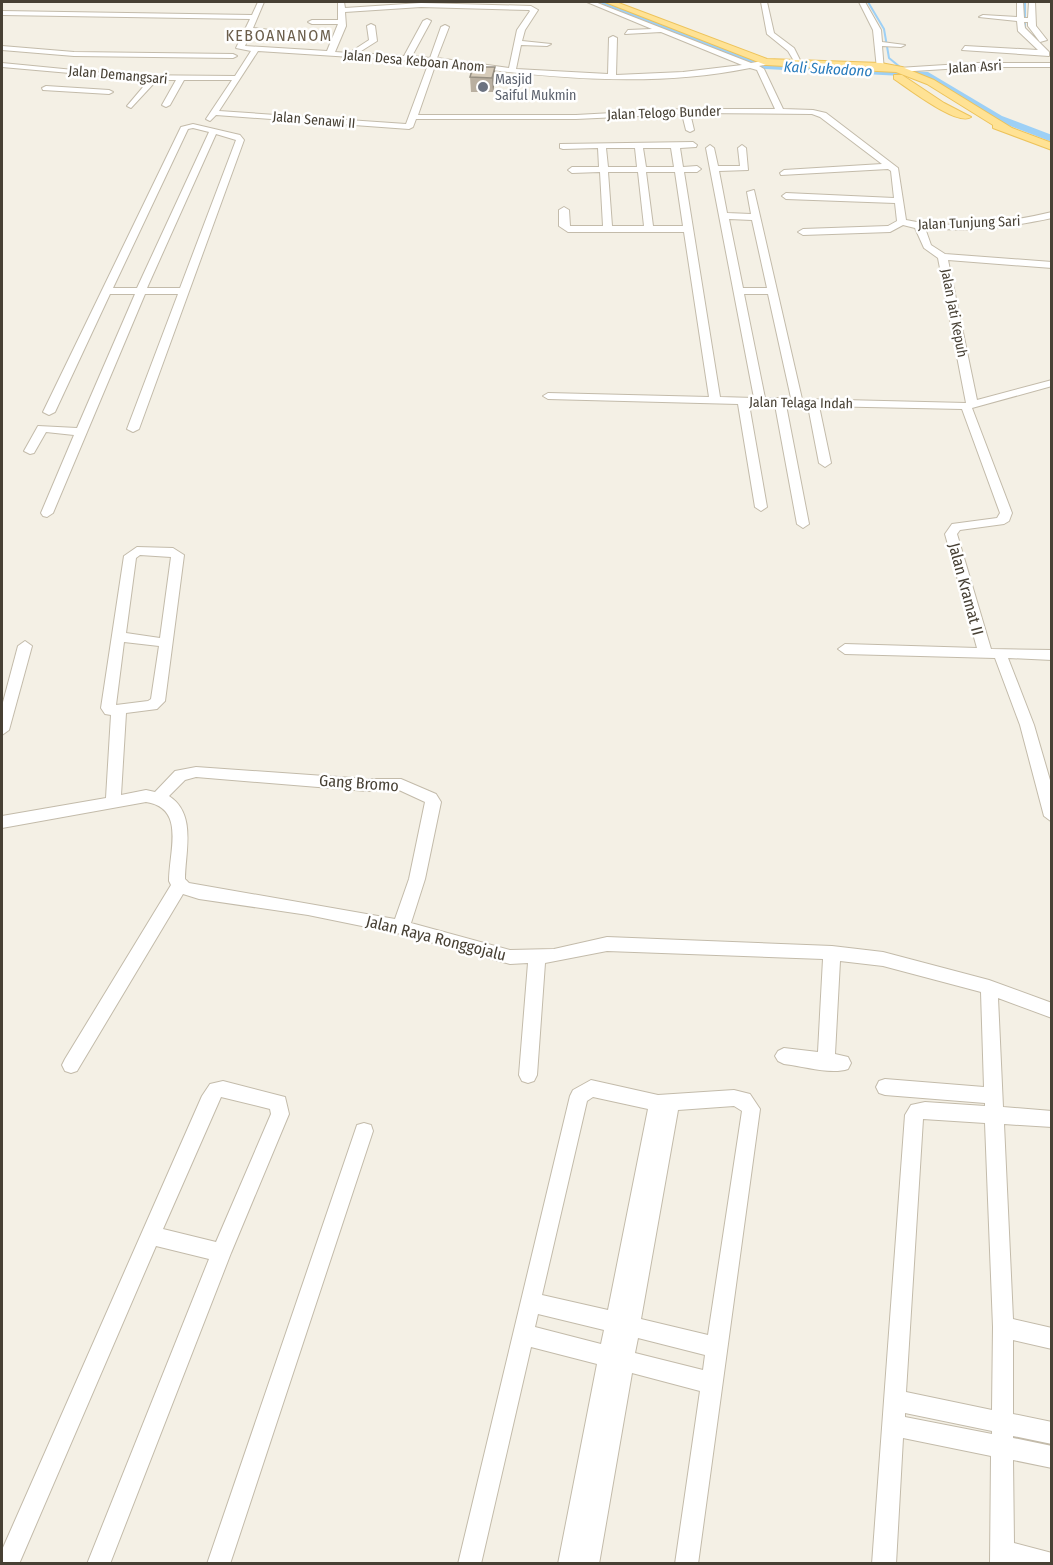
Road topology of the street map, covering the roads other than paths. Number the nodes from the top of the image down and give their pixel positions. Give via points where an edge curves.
1 (609, 2) edge
2 (764, 2) edge
3 (862, 2) edge
4 (1020, 2) edge
5 (1032, 2) edge
6 (422, 3) edge
7 (585, 3) edge
8 (259, 4) edge
9 (2, 6) edge
10 (11, 6) dead end
11 (341, 6) edge
12 (115, 7) dead end
13 (237, 8) dead end
14 (248, 8) dead end
15 (2, 13) edge
16 (985, 14) dead end
17 (254, 17) junction
18 (1025, 19) junction
19 (427, 21) dead end
20 (312, 22) dead end
21 (342, 22) junction
22 (652, 22) junction
23 (371, 26) dead end
24 (445, 27) dead end
25 (664, 30) junction
26 (628, 32) dead end
27 (290, 33) dead end
28 (613, 38) dead end
29 (241, 39) junction
30 (518, 43) junction
31 (548, 44) dead end
32 (883, 44) junction
33 (311, 45) dead end
34 (900, 45) dead end
35 (2, 48) edge
36 (965, 48) dead end
37 (256, 49) junction
38 (332, 50) junction
39 (1048, 51) edge
40 (74, 54) junction
41 (350, 55) junction
42 (233, 56) dead end
43 (407, 58) junction
44 (433, 60) junction
45 (1052, 60) edge
46 (759, 64) junction
47 (800, 64) junction
48 (2, 65) edge
49 (1052, 65) edge
50 (57, 69) junction
51 (512, 71) junction
52 (255, 72) dead end
53 (899, 72) junction
54 (237, 75) junction
55 (125, 77) junction
56 (612, 77) junction
57 (154, 78) junction
58 (180, 80) junction
59 (46, 88) dead end
60 (166, 105) dead end
61 (131, 106) dead end
62 (685, 111) junction
63 (780, 111) junction
64 (217, 113) junction
65 (412, 121) junction
66 (202, 128) junction
67 (690, 130) dead end
68 (213, 132) junction
69 (675, 145) junction
70 (693, 145) dead end
71 (563, 146) dead end
72 (602, 146) junction
73 (639, 146) junction
74 (1051, 147) edge
75 (710, 148) dead end
76 (742, 148) dead end
77 (893, 168) junction
78 (715, 169) junction
79 (679, 172) junction
80 (698, 172) dead end
81 (642, 173) junction
82 (784, 173) dead end
83 (573, 174) dead end
84 (604, 174) junction
85 (751, 192) dead end
86 (786, 196) dead end
87 (900, 201) junction
88 (564, 210) dead end
89 (1052, 215) edge
90 (724, 216) junction
91 (756, 217) junction
92 (902, 222) junction
93 (919, 226) junction
94 (608, 229) junction
95 (649, 229) junction
96 (688, 230) junction
97 (803, 232) dead end
98 (943, 258) junction
99 (1052, 265) edge
100 (106, 291) junction
101 (141, 291) junction
102 (185, 291) junction
103 (739, 291) junction
104 (772, 291) junction
105 (1047, 384) edge
106 (548, 396) dead end
107 (1052, 396) edge
108 (715, 401) junction
109 (743, 402) junction
110 (760, 402) junction
111 (780, 403) junction
112 (797, 403) junction
113 (969, 405) junction
114 (814, 406) junction
115 (49, 412) dead end
116 (133, 429) dead end
117 (83, 430) junction
118 (30, 451) dead end
119 (825, 463) dead end
120 (761, 507) dead end
121 (47, 513) dead end
122 (802, 524) dead end
123 (956, 527) joint
124 (118, 638) junction
125 (167, 643) junction
126 (25, 646) dead end
127 (845, 649) dead end
128 (993, 653) junction
129 (1052, 655) edge
130 (119, 710) junction
131 (2, 730) edge
132 (160, 796) junction
133 (112, 802) junction
134 (1052, 816) edge
135 (2, 822) edge
136 (180, 885) junction
137 (401, 927) junction
138 (832, 953) junction
139 (537, 958) junction
140 (988, 987) junction
141 (1052, 1011) edge
142 (784, 1056) dead end
143 (71, 1065) dead end
144 (528, 1075) dead end
145 (885, 1088) dead end
146 (664, 1102) junction
147 (994, 1105) junction
148 (1052, 1119) edge
149 (364, 1131) dead end
150 (151, 1235) junction
151 (221, 1253) junction
152 (530, 1302) junction
153 (622, 1325) junction
154 (1003, 1327) junction
155 (522, 1334) junction
156 (1052, 1339) edge
157 (717, 1347) junction
158 (617, 1358) junction
159 (712, 1383) junction
160 (894, 1400) junction
161 (1003, 1424) junction
162 (892, 1425) junction
163 (1052, 1433) edge
164 (1004, 1447) junction
165 (1052, 1457) edge
166 (1002, 1558) edge
167 (7, 1563) edge
168 (98, 1563) edge
169 (218, 1563) edge
170 (469, 1563) edge
171 (569, 1563) edge
172 (587, 1563) edge
173 (686, 1563) edge
174 (884, 1563) edge
175 (1050, 1563) edge

1 - 22 main road
2 - 47 street via 771,34 791,50
3 - 32 street
4 - 18 street
5 - 18 street
6 - 11 street via 387,9
6 - 30 street via 533,9
7 - 22 street
8 - 14 street
8 - 17 street
9 - 10 street
11 - 21 street
12 - 13 street
15 - 17 street
16 - 18 street
17 - 29 street
18 - 39 street via 1023,32
19 - 43 street
20 - 21 street
21 - 38 street
22 - 25 street
22 - 46 main road
23 - 41 street via 373,41
24 - 44 street
25 - 26 street
25 - 46 street
27 - 29 street
28 - 56 street
29 - 37 street, Jalan Desa Keboan Anom
30 - 31 street
30 - 51 street
32 - 34 street
32 - 53 street
33 - 38 street
35 - 40 street
36 - 39 street
37 - 38 street, Jalan Desa Keboan Anom
37 - 54 street
38 - 41 street, Jalan Desa Keboan Anom
39 - 45 street
40 - 42 street
40 - 50 street
41 - 43 street, Jalan Desa Keboan Anom
43 - 44 street, Jalan Desa Keboan Anom
44 - 51 street, Jalan Desa Keboan Anom
44 - 65 street
46 - 47 main road
46 - 56 street, Jalan Desa Keboan Anom via 683,74
46 - 63 street
47 - 53 main road
48 - 50 street, Jalan Demangsari
49 - 53 street, Jalan Asri via 977,65
50 - 55 street, Jalan Demangsari
51 - 56 street, Jalan Desa Keboan Anom
52 - 54 street, Jalan Demangsari
53 - 74 main road via 940,105
54 - 58 street, Jalan Demangsari
54 - 64 street
55 - 57 street, Jalan Demangsari
55 - 59 street via 106,95
57 - 58 street, Jalan Demangsari
57 - 61 street
58 - 60 street
62 - 63 street, Jalan Telogo Bunder
62 - 65 street, Jalan Telogo Bunder
62 - 67 street
63 - 77 street, Jalan Telogo Bunder via 823,115
64 - 65 street, Jalan Senawi II via 402,128
64 - 66 street
66 - 68 street
66 - 100 street via 185,127
68 - 101 street
68 - 102 street via 240,140
69 - 70 street
69 - 73 street
69 - 79 street
71 - 72 street
72 - 73 street
72 - 84 street
73 - 81 street
75 - 78 street
76 - 78 street via 745,168
77 - 82 street
77 - 87 street, Jalan Tunjung Sari
78 - 90 street
79 - 80 street
79 - 81 street
79 - 96 street
81 - 84 street
81 - 95 street
83 - 84 street
84 - 94 street
85 - 91 street
86 - 87 street
87 - 92 street, Jalan Tunjung Sari
88 - 94 street via 566,229
89 - 93 street, Jalan Tunjung Sari via 1014,223
90 - 91 street
90 - 103 street
91 - 104 street
92 - 93 street, Jalan Tunjung Sari
92 - 97 street via 890,229
93 - 98 street via 927,246
94 - 95 street
95 - 96 street
96 - 108 street
98 - 99 street, Jalan Jati Kepuh
98 - 113 street, Jalan Jati Kepuh
100 - 101 street
100 - 115 street
101 - 102 street
101 - 117 street
102 - 116 street
103 - 104 street
103 - 110 street
104 - 112 street
105 - 107 street
105 - 113 street, Jalan Telaga Indah
106 - 108 street, Jalan Telaga Indah
108 - 109 street, Jalan Telaga Indah
109 - 110 street, Jalan Telaga Indah
109 - 120 street
110 - 111 street, Jalan Telaga Indah
111 - 112 street, Jalan Telaga Indah
111 - 122 street
112 - 114 street, Jalan Telaga Indah
113 - 114 street, Jalan Telaga Indah
113 - 123 street, Jalan Jati Kepuh via 1006,515 1000,521
114 - 119 street
117 - 118 street via 42,428
117 - 121 street
123 - 128 street, Jalan Kramat II via 951,534
124 - 125 street
124 - 125 street via 131,553 173,552 178,555
124 - 130 street via 108,708
125 - 130 street via 158,704
126 - 131 street
127 - 128 street
128 - 129 street
128 - 134 street via 1027,725
130 - 133 street
132 - 133 street
132 - 136 street via 179,818
132 - 137 street, Gang Bromo via 180,775 196,772 397,784 431,798 417,879
133 - 135 street
136 - 137 street, Jalan Raya Ronggojalu via 199,893
136 - 143 street
137 - 139 street, Jalan Raya Ronggojalu via 510,957
138 - 139 street, Jalan Raya Ronggojalu via 607,944
138 - 140 street, Jalan Raya Ronggojalu via 882,959
138 - 142 street via 834,1062
139 - 144 street
140 - 141 street, Jalan Raya Ronggojalu
140 - 147 street
145 - 147 street
146 - 152 street via 599,1089 586,1090 579,1096
146 - 153 street
146 - 157 street via 734,1098 744,1100 751,1109
147 - 148 street
147 - 154 street
147 - 160 street via 925,1110 914,1115
149 - 169 street
150 - 151 street
150 - 151 street via 214,1092 223,1089 279,1103 280,1114
150 - 167 street
151 - 168 street
152 - 153 street
152 - 155 street
153 - 157 street
153 - 158 street
154 - 156 street
154 - 161 street
155 - 158 street
155 - 170 street
157 - 159 street
158 - 159 street
158 - 171 street
158 - 172 street
159 - 173 street
160 - 161 street
160 - 162 street
161 - 163 street
161 - 164 street
162 - 164 street
162 - 174 street
164 - 165 street
164 - 166 street
166 - 175 street

